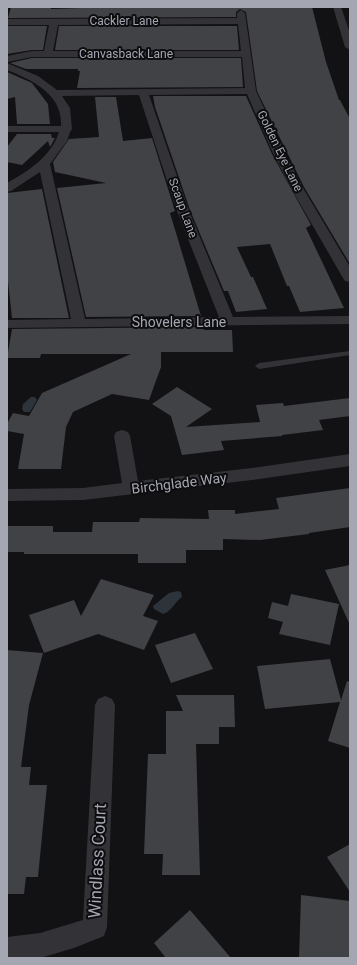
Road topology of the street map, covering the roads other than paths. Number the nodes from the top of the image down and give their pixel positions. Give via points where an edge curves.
1 (337, 7) edge
2 (241, 17) joint
3 (7, 22) edge
4 (54, 22) junction
5 (350, 47) edge
6 (48, 54) junction
7 (246, 54) junction
8 (7, 58) edge
9 (7, 66) edge
10 (251, 91) junction
11 (144, 92) junction
12 (56, 93) junction
13 (7, 129) edge
14 (66, 129) junction
15 (44, 163) junction
16 (7, 188) edge
17 (350, 278) edge
18 (350, 320) edge
19 (228, 322) junction
20 (79, 323) junction
21 (7, 324) edge
22 (350, 352) edge
23 (259, 366) dead end
24 (122, 436) dead end
25 (350, 460) edge
26 (131, 489) junction
27 (7, 495) edge
28 (105, 705) dead end
29 (7, 950) edge

1 - 5 street
2 - 4 street, Cackler Lane
2 - 7 street, Golden Eye Lane
3 - 4 street, Cackler Lane
4 - 6 street
6 - 7 street, Canvasback Lane
6 - 8 street, Canvasback Lane
7 - 10 street, Golden Eye Lane
9 - 12 street via 34,77
10 - 11 street
10 - 17 street, Golden Eye Lane via 297,188
11 - 12 street
11 - 19 street, Scaup Lane via 183,211
12 - 14 street via 66,111
13 - 14 street
14 - 15 street via 64,138
15 - 16 street
15 - 20 street
18 - 19 street, Shovelers Lane
19 - 20 street, Shovelers Lane
20 - 21 street, Shovelers Lane
22 - 23 lane
24 - 26 street
25 - 26 street, Birchglade Way
26 - 27 street, Birchglade Way via 83,494
28 - 29 street, Windlass Court via 95,927 36,946

